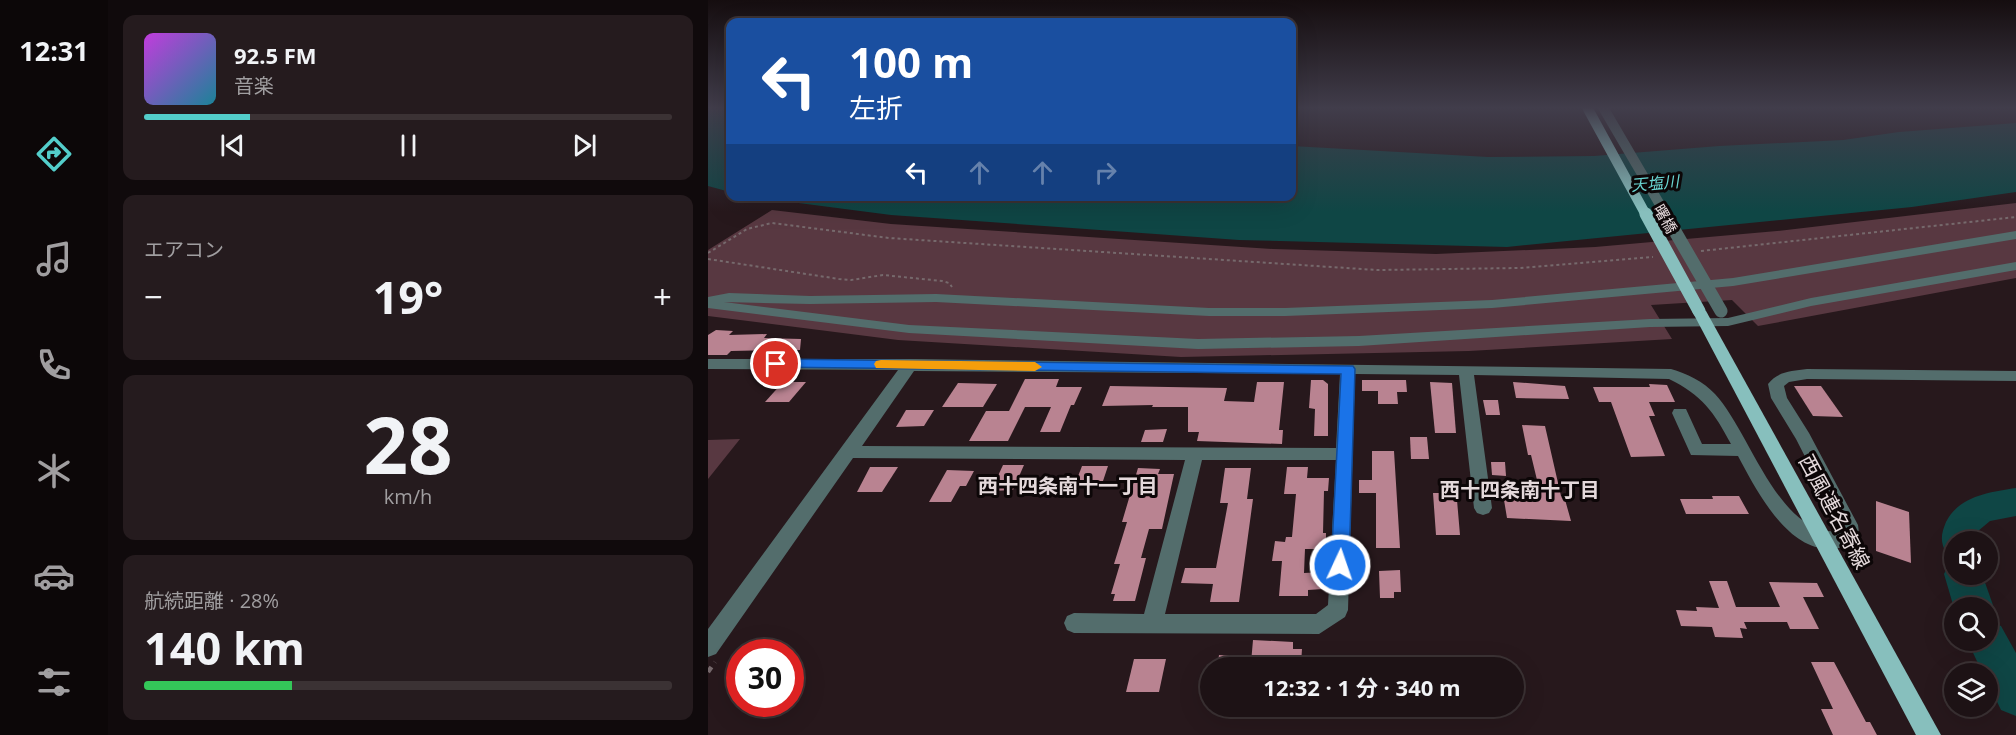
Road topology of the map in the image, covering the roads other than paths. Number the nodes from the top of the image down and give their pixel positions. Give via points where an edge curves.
1 (1607, 143) edge
2 (1624, 143) edge
3 (2016, 235) edge
4 (2016, 266) edge
5 (708, 302) edge
6 (1724, 316) junction
7 (1702, 317) junction
8 (708, 364) edge
9 (910, 364) junction
10 (1348, 369) junction
11 (1466, 370) junction
12 (2016, 376) edge
13 (1680, 413) dead end
14 (1743, 450) junction
15 (847, 452) junction
16 (1195, 454) junction
17 (1345, 454) junction
18 (1483, 508) dead end
19 (1824, 540) junction
20 (1074, 622) dead end
21 (1152, 623) junction
22 (708, 647) edge
23 (1929, 735) edge

1 - 7 main road, 曙橋, bridge
2 - 6 street, bridge
3 - 5 street via 1733,282 1492,304 1209,312 936,298 729,297
4 - 6 street
5 - 7 street via 909,329 1198,344 1359,341
6 - 7 street
7 - 19 main road, 西風連名寄線
8 - 9 street
9 - 10 street
9 - 15 street
10 - 11 street
10 - 17 street
11 - 14 street via 1671,374 1696,385 1710,398
11 - 18 street
12 - 19 street via 1807,374 1785,377 1776,384 1779,398 1849,525 1850,535 1844,539
13 - 14 street via 1697,450
14 - 19 street via 1778,510 1803,533
15 - 16 street
15 - 22 street
16 - 17 street
16 - 21 street
17 - 21 street via 1338,610 1319,624
19 - 23 main road, 西風連名寄線
20 - 21 street

